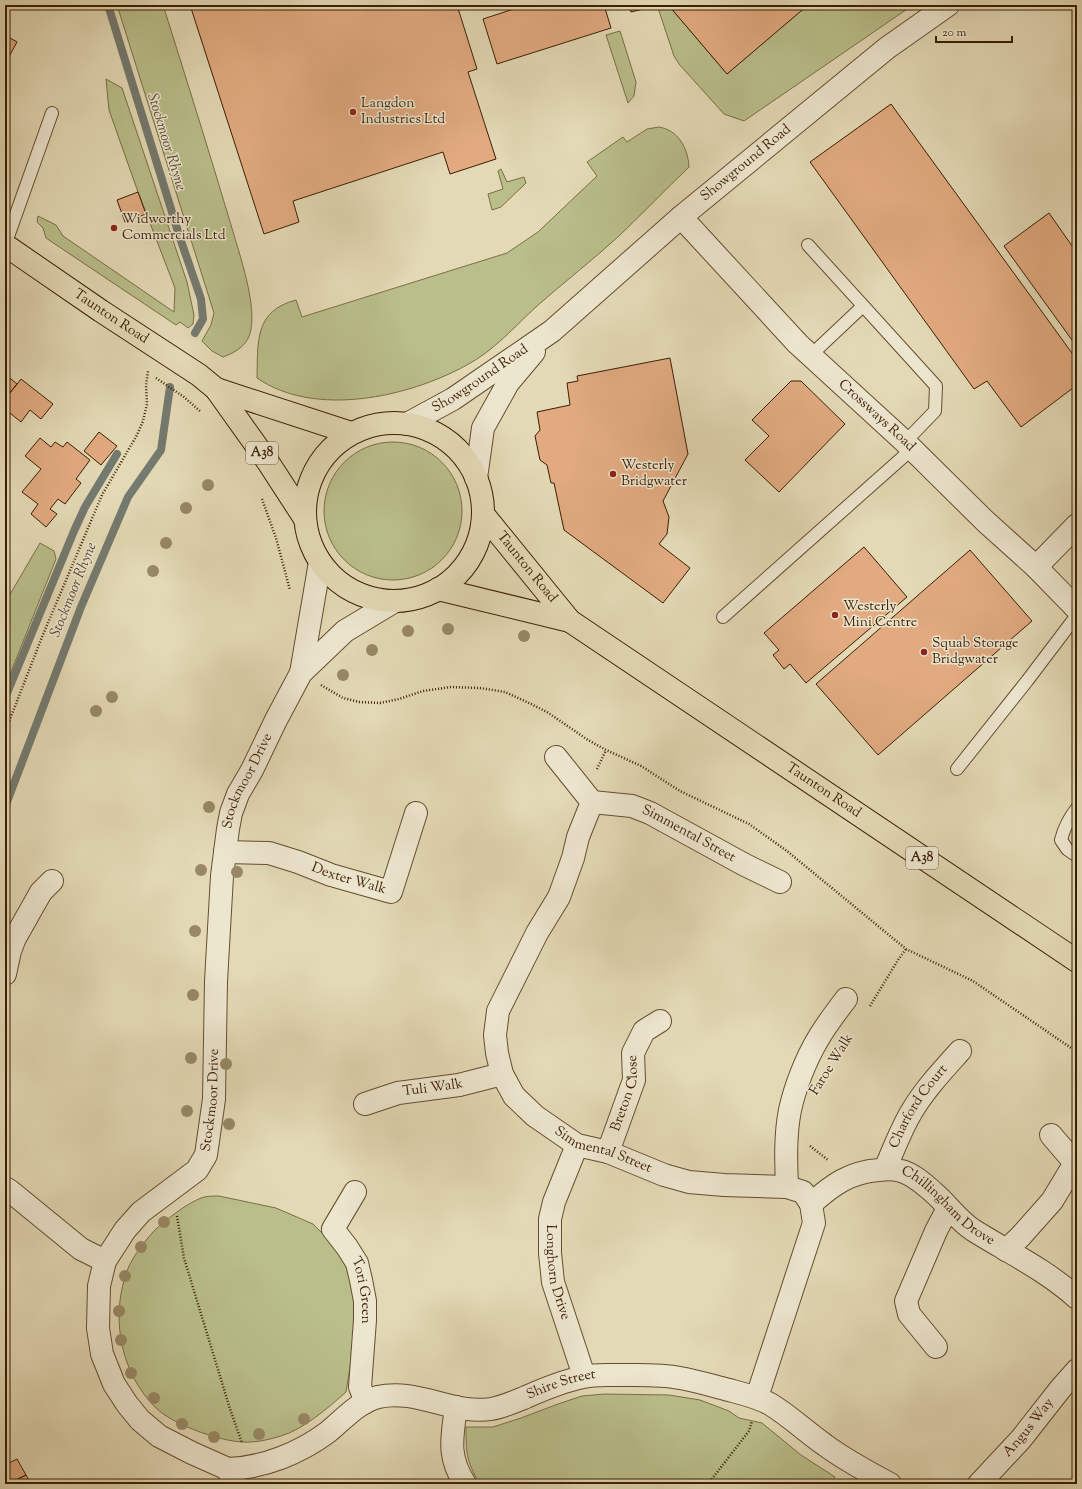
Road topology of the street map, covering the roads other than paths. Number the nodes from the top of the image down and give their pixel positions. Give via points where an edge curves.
1 (948, 5) edge
2 (52, 113) dead end
3 (681, 217) junction
4 (5, 245) edge
5 (808, 245) dead end
6 (863, 306) junction
7 (552, 331) junction
8 (810, 356) junction
9 (216, 389) junction
10 (407, 424) junction
11 (351, 433) junction
12 (909, 446) junction
13 (476, 478) junction
14 (483, 514) junction
15 (305, 519) junction
16 (1077, 525) edge
17 (320, 562) junction
18 (1036, 567) junction
19 (438, 589) junction
20 (395, 601) junction
21 (1077, 608) edge
22 (1077, 614) edge
23 (724, 617) dead end
24 (570, 621) junction
25 (301, 673) junction
26 (556, 757) dead end
27 (957, 769) dead end
28 (592, 802) junction
29 (1077, 808) edge
30 (416, 813) dead end
31 (225, 852) junction
32 (1077, 856) edge
33 (52, 881) dead end
34 (780, 882) dead end
35 (1077, 961) edge
36 (5, 974) edge
37 (846, 999) dead end
38 (660, 1020) dead end
39 (960, 1051) dead end
40 (502, 1074) junction
41 (364, 1104) dead end
42 (1051, 1135) dead end
43 (577, 1145) junction
44 (608, 1152) junction
45 (885, 1169) junction
46 (787, 1187) junction
47 (5, 1188) edge
48 (355, 1192) dead end
49 (811, 1204) junction
50 (948, 1208) junction
51 (1006, 1250) junction
52 (105, 1261) junction
53 (1077, 1298) edge
54 (936, 1347) dead end
55 (1077, 1370) edge
56 (584, 1376) junction
57 (757, 1397) junction
58 (366, 1402) junction
59 (456, 1406) junction
60 (231, 1476) edge
61 (465, 1484) edge
62 (890, 1484) edge
63 (980, 1484) edge

1 - 3 street, Showground Road via 887,48
2 - 4 lane
3 - 7 street, Showground Road
3 - 8 street, Crossways Road
4 - 9 main road, Taunton Road / A38
5 - 6 lane
6 - 8 lane
6 - 12 lane via 936,386 935,411
7 - 10 street, Showground Road via 453,398
7 - 13 street, Showground Road via 508,383 483,428
8 - 12 street, Crossways Road
9 - 11 main road, Taunton Road / A38
9 - 15 main road, Taunton Road / A38
10 - 11 main road, A38 via 369,426
10 - 13 main road, A38 via 426,429 449,441 466,459
11 - 15 main road, A38 via 331,449 316,469 307,493
12 - 18 street, Crossways Road
12 - 23 lane
13 - 14 main road, A38 via 482,498
14 - 19 main road, A38 via 479,537 470,558 456,576
14 - 24 main road, Taunton Road / A38
15 - 17 main road, A38 via 310,541
16 - 18 street
17 - 20 main road, A38 via 334,578 354,591 373,598
17 - 25 street, Stockmoor Drive
18 - 21 street, Crossways Road
19 - 20 main road, A38 via 417,597
19 - 24 main road, Taunton Road / A38
20 - 25 street, Stockmoor Drive via 345,631
22 - 27 lane
24 - 35 main road, Taunton Road / A38
25 - 31 street, Stockmoor Drive via 238,794 231,813
26 - 28 street
28 - 34 street, Simmental Street via 632,806 650,812
28 - 40 street, Simmental Street via 559,897 537,933 498,1011 495,1035
29 - 32 lane via 1063,829 1061,840 1067,849
30 - 31 street, Dexter Walk via 391,892 269,854
31 - 52 street, Stockmoor Drive via 216,981 214,1099 206,1155 197,1170 141,1212 125,1230
33 - 36 street via 41,892 15,938
37 - 46 street, Faroe Walk via 818,1039 795,1091 788,1131
38 - 44 street, Breton Close via 644,1031 633,1053 634,1080
39 - 45 street, Charford Court via 935,1079 913,1110
40 - 41 street, Tuli Walk via 459,1085 398,1093
40 - 43 street, Simmental Street via 514,1096 535,1116
42 - 51 street via 1075,1163 1052,1201
43 - 44 street, Simmental Street
43 - 56 street, Longhorn Drive via 554,1202 550,1219 550,1253 553,1282
44 - 46 street, Simmental Street via 664,1175 689,1182
45 - 49 street, Chillingham Drove via 858,1173 844,1179
45 - 50 street, Chillingham Drove via 900,1171 918,1180
46 - 49 street, Simmental Street via 803,1192
47 - 52 street via 81,1249
48 - 58 street, Tori Green via 334,1230 357,1263 365,1301 360,1387
49 - 57 street via 814,1223
50 - 51 street, Chillingham Drove via 970,1228
50 - 54 street via 906,1301 909,1314
51 - 53 street, Chillingham Drove via 1032,1264
52 - 60 street, Stockmoor Drive via 99,1286 98,1328 102,1354 114,1384 140,1420 158,1436
55 - 63 street, Angus Way via 1022,1439
56 - 57 street, Shire Street via 652,1375 679,1378
56 - 59 street, Shire Street via 492,1409 475,1410
57 - 62 street, Shire Street via 787,1415 827,1447
58 - 59 street, Shire Street via 377,1397 414,1396
58 - 60 street, Shire Street via 309,1445 288,1456 244,1468
59 - 61 street via 452,1435 453,1461

